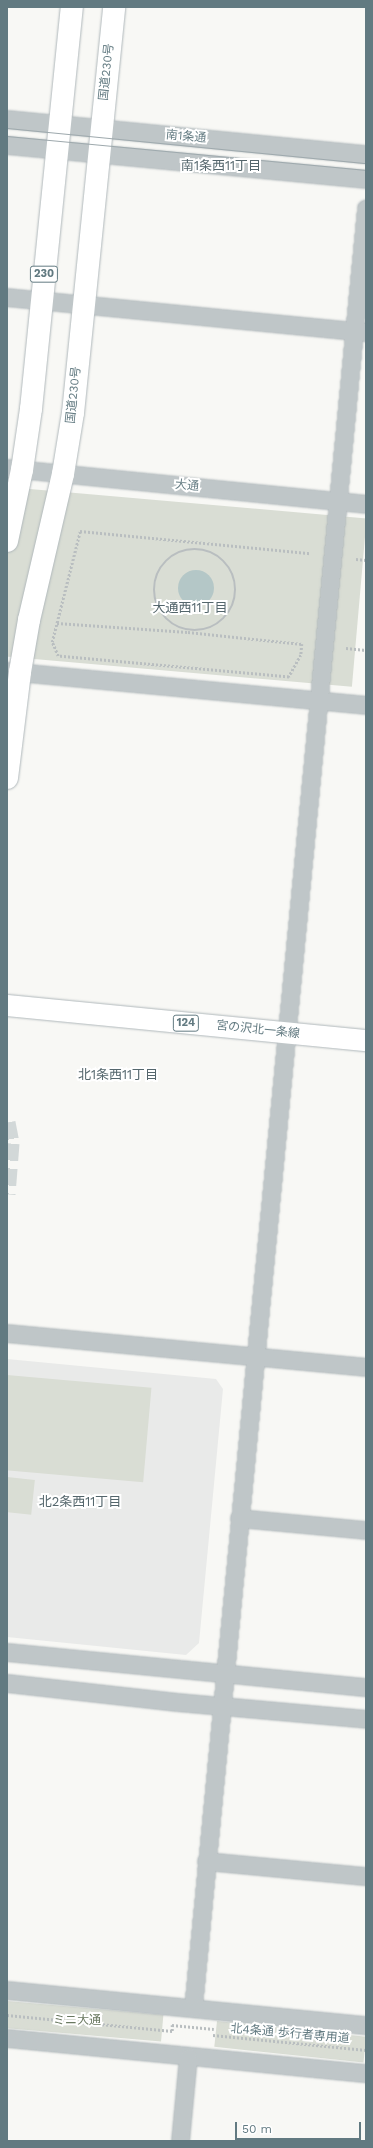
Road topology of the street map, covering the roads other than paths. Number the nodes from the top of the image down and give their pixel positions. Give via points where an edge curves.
1 (72, 7) edge
2 (114, 7) edge
3 (7, 119) edge
4 (59, 124) junction
5 (101, 129) junction
6 (7, 145) edge
7 (56, 150) junction
8 (98, 154) junction
9 (366, 154) edge
10 (366, 179) edge
11 (366, 208) edge
12 (7, 297) edge
13 (41, 301) junction
14 (84, 305) junction
15 (360, 331) edge
16 (15, 469) edge
17 (63, 474) junction
18 (338, 500) junction
19 (366, 504) edge
20 (7, 541) edge
21 (13, 672) edge
22 (318, 701) junction
23 (366, 705) edge
24 (7, 778) edge
25 (7, 1005) edge
26 (287, 1032) junction
27 (366, 1040) edge
28 (7, 1333) edge
29 (255, 1357) junction
30 (366, 1367) edge
31 (240, 1518) junction
32 (366, 1530) edge
33 (7, 1652) edge
34 (224, 1674) junction
35 (7, 1683) edge
36 (366, 1687) edge
37 (222, 1706) junction
38 (366, 1719) edge
39 (206, 1861) junction
40 (366, 1876) edge
41 (7, 1990) edge
42 (193, 2008) junction
43 (366, 2025) edge
44 (7, 2038) edge
45 (188, 2057) junction
46 (366, 2073) edge
47 (180, 2141) edge

1 - 4 highway, 230
2 - 5 highway, 国道230号
3 - 4 street, 南1条通
4 - 5 street, 南1条通
4 - 7 highway, 230
5 - 8 highway, 国道230号
5 - 9 street, 南1条通
6 - 7 street
7 - 8 street
7 - 13 highway, 230
8 - 10 street
8 - 14 highway, 国道230号
11 - 15 street
12 - 13 street
13 - 14 street
13 - 16 highway, 230 via 31,409
14 - 15 street
14 - 17 highway, 国道230号 via 73,414
15 - 18 street
16 - 17 street, 大通
16 - 20 highway, 230
17 - 18 street, 大通
17 - 21 highway, 国道230号
18 - 19 street, 大通
18 - 22 street
21 - 22 street
21 - 24 highway, 国道230号
22 - 23 street
22 - 26 street
25 - 26 main road, 宮の沢北一条線 / 124
26 - 27 main road, 宮の沢北一条線 / 124
26 - 29 street
28 - 29 street
29 - 30 street
29 - 31 street
31 - 32 street
31 - 34 street
33 - 34 street
34 - 36 street
34 - 37 street
35 - 37 street
37 - 38 street
37 - 39 street
39 - 40 street
39 - 42 street
41 - 42 street
42 - 43 street
44 - 45 street
45 - 46 street
45 - 47 street

